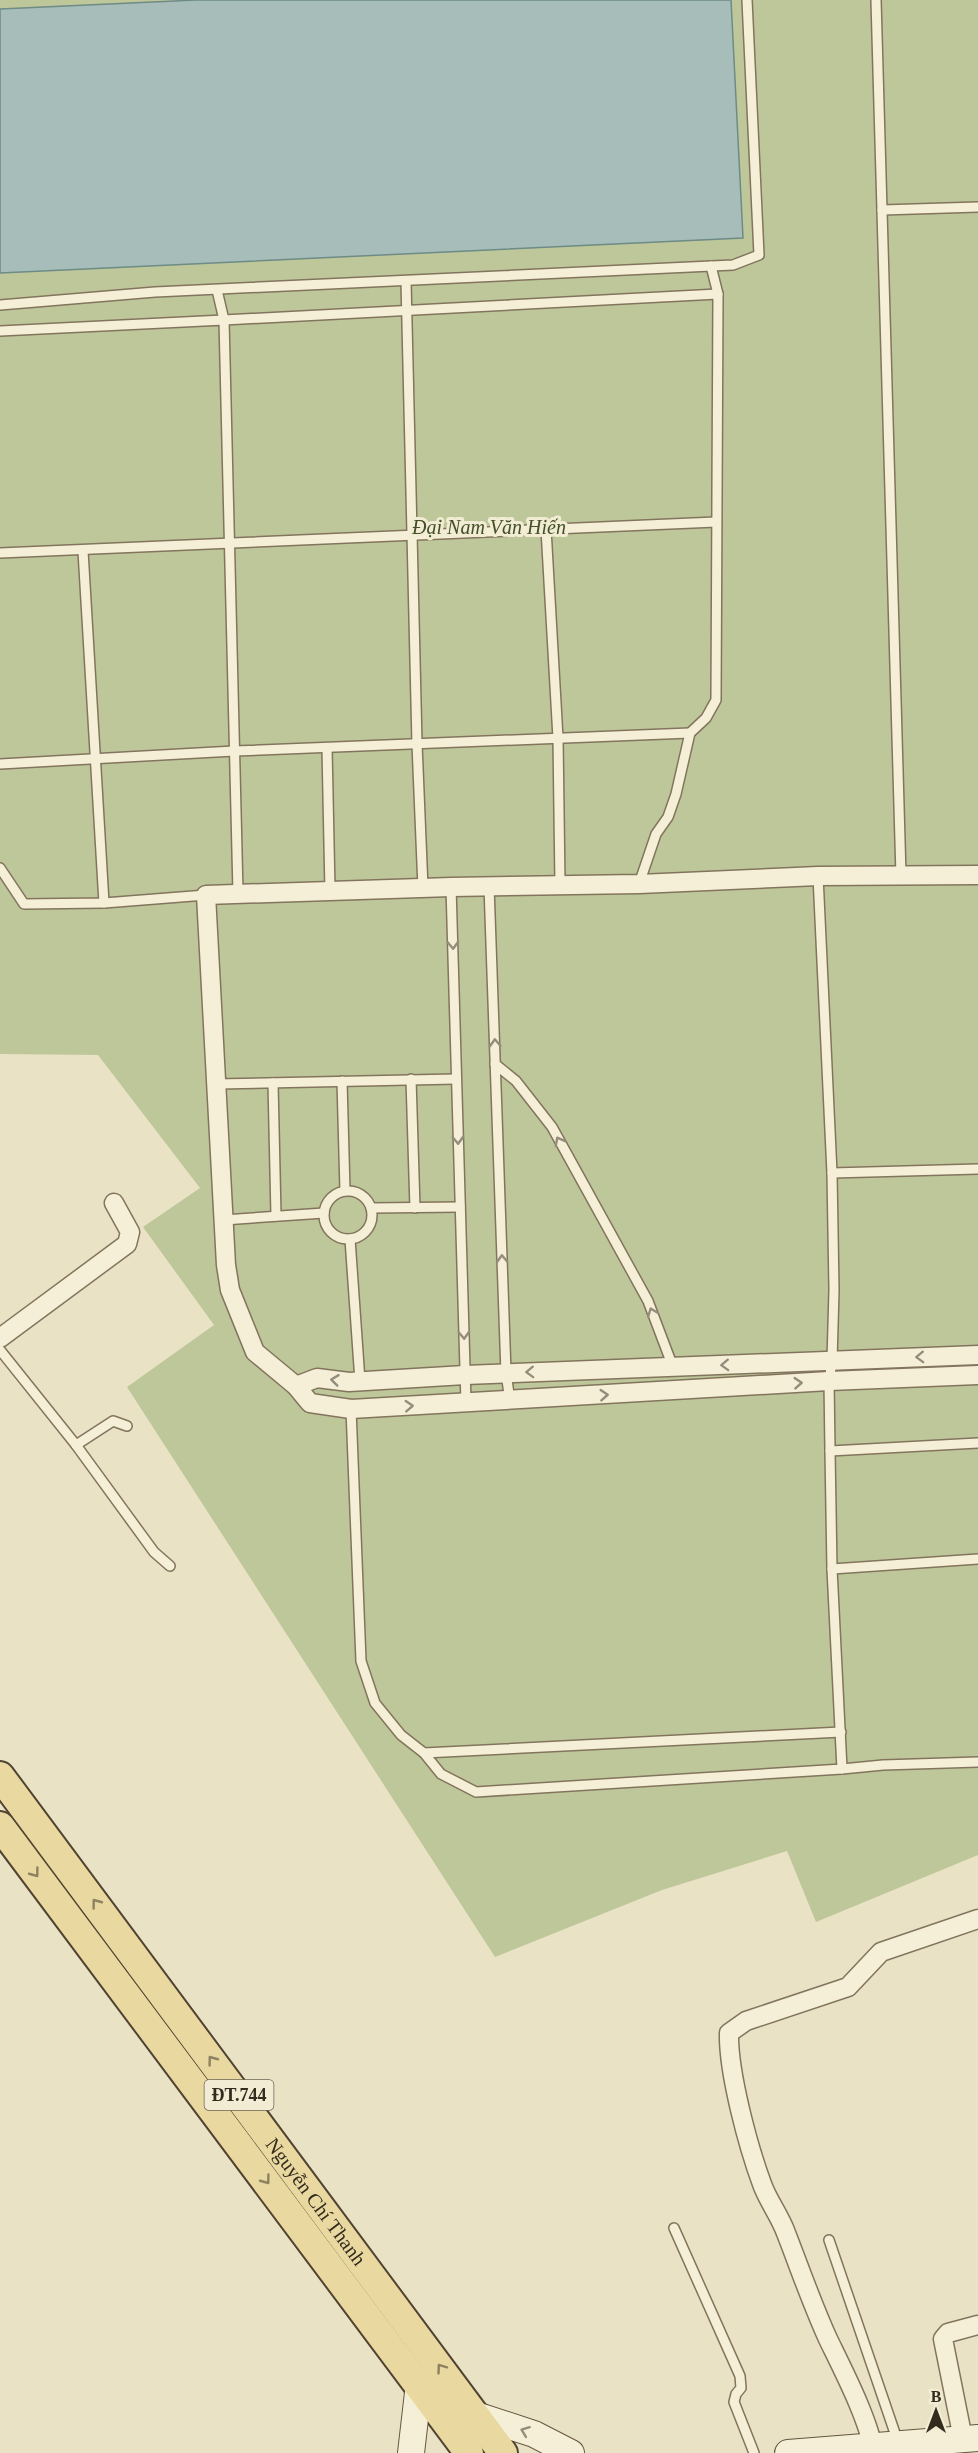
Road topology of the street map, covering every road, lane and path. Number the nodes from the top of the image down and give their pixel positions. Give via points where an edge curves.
1 (747, 0) edge
2 (876, 0) edge
3 (978, 207) edge
4 (882, 210) junction
5 (711, 266) junction
6 (406, 281) junction
7 (217, 290) junction
8 (718, 294) junction
9 (0, 305) edge
10 (408, 312) junction
11 (224, 320) junction
12 (0, 331) edge
13 (716, 522) junction
14 (546, 529) junction
15 (411, 535) junction
16 (228, 544) junction
17 (82, 550) junction
18 (0, 553) edge
19 (690, 733) junction
20 (558, 738) junction
21 (417, 744) junction
22 (327, 748) junction
23 (234, 751) junction
24 (95, 759) junction
25 (0, 764) edge
26 (0, 868) edge
27 (978, 875) edge
28 (818, 876) junction
29 (900, 876) junction
30 (639, 884) junction
31 (560, 885) junction
32 (489, 886) junction
33 (451, 887) junction
34 (423, 888) junction
35 (330, 891) junction
36 (238, 893) junction
37 (206, 895) junction
38 (104, 903) junction
39 (495, 1064) junction
40 (456, 1078) junction
41 (411, 1079) junction
42 (342, 1081) junction
43 (273, 1083) junction
44 (216, 1084) junction
45 (978, 1169) edge
46 (832, 1173) junction
47 (345, 1191) junction
48 (114, 1203) dead end
49 (460, 1207) junction
50 (371, 1208) junction
51 (415, 1208) junction
52 (324, 1213) junction
53 (276, 1216) junction
54 (223, 1220) junction
55 (350, 1239) junction
56 (0, 1338) edge
57 (0, 1350) edge
58 (978, 1355) edge
59 (832, 1361) junction
60 (673, 1367) junction
61 (506, 1373) junction
62 (465, 1375) junction
63 (978, 1375) edge
64 (360, 1381) junction
65 (829, 1381) junction
66 (296, 1386) junction
67 (510, 1401) junction
68 (466, 1403) junction
69 (351, 1409) junction
70 (127, 1426) dead end
71 (978, 1443) edge
72 (76, 1445) junction
73 (830, 1451) junction
74 (978, 1559) edge
75 (170, 1566) dead end
76 (832, 1569) junction
77 (841, 1732) junction
78 (424, 1753) junction
79 (978, 1762) edge
80 (842, 1769) junction
81 (0, 1776) edge
82 (0, 1826) edge
83 (978, 1919) edge
84 (266, 2132) junction
85 (241, 2148) junction
86 (674, 2228) dead end
87 (829, 2240) dead end
88 (978, 2325) edge
89 (419, 2384) junction
90 (476, 2415) junction
91 (970, 2439) edge
92 (898, 2444) junction
93 (873, 2450) edge
94 (411, 2453) edge
95 (469, 2453) edge
96 (503, 2453) edge
97 (571, 2453) edge
98 (754, 2453) edge
99 (788, 2453) edge

1 - 5 lane via 759,255 734,265
2 - 4 lane
3 - 4 lane
4 - 29 lane
5 - 6 lane
5 - 8 lane
6 - 7 lane
6 - 10 lane
7 - 9 lane
7 - 11 lane
8 - 10 lane
8 - 13 lane
10 - 11 lane
10 - 15 lane
11 - 12 lane
11 - 16 lane
13 - 14 lane
13 - 19 lane via 716,700 706,718
14 - 15 lane
14 - 20 lane
15 - 16 lane
15 - 21 lane
16 - 17 lane
16 - 23 lane
17 - 18 lane
17 - 24 lane
19 - 20 lane
19 - 30 lane via 676,794 668,817 656,834
20 - 21 lane
20 - 31 lane
21 - 22 lane
21 - 34 lane
22 - 23 lane
22 - 35 lane
23 - 24 lane
23 - 36 lane
24 - 25 lane
24 - 38 lane
26 - 38 lane via 24,904
27 - 29 street
28 - 29 street
28 - 30 street
28 - 46 lane
30 - 31 street
31 - 32 street
32 - 33 street
39 -> 32 lane
33 - 34 street
33 -> 40 lane
34 - 35 street
35 - 36 street
36 - 37 street
37 - 38 lane
37 - 44 street
60 -> 39 lane via 648,1301 552,1127 516,1081
61 -> 39 lane
40 - 41 lane
40 -> 49 lane
41 - 42 lane
41 - 51 lane
42 - 43 lane
42 - 47 lane
43 - 44 lane
43 - 53 lane
44 - 54 street
45 - 46 lane
46 - 59 lane
47 - 50 lane via 362,1195
47 - 52 lane via 331,1198
48 - 56 street via 130,1232 127,1244
49 - 51 lane
49 -> 62 lane
50 - 51 lane
50 - 55 lane via 365,1232
52 - 53 lane
52 - 55 lane via 328,1228
53 - 54 lane
54 - 66 street via 230,1290 255,1352
55 - 64 lane
57 - 72 lane
58 -> 59 street
59 -> 60 street
59 - 65 lane
60 -> 61 street
61 - 62 street
61 - 67 lane
62 - 64 street
62 - 68 lane
63 - 65 street
64 -> 66 street via 316,1378
67 -> 65 street
65 - 73 lane
66 - 69 street via 310,1403
67 - 68 street
69 -> 68 street
69 - 78 lane via 361,1661 375,1703 401,1735
70 - 72 lane via 113,1421
71 - 73 lane
72 - 75 lane via 154,1552
73 - 76 lane
74 - 76 lane
76 - 77 lane
77 - 78 lane
77 - 80 lane
78 - 80 lane via 441,1774 476,1792
79 - 80 lane
84 -> 81 main road, Nguyễn Chí Thanh / ĐT.744
82 -> 85 main road, Nguyễn Chí Thanh / ĐT.744
83 - 93 street via 881,1952 848,1987 746,2020 729,2033 743,2120 762,2185 786,2230
84 - 85 main road
90 -> 84 main road, Nguyễn Chí Thanh / ĐT.744
85 -> 89 main road, Nguyễn Chí Thanh / ĐT.744
86 - 98 lane via 740,2376 741,2388 734,2402
87 - 92 lane
88 - 91 street via 948,2333 943,2339
89 - 94 main road
89 - 95 main road, Nguyễn Chí Thanh / ĐT.744
90 - 96 main road, Nguyễn Chí Thanh / ĐT.744
97 -> 90 main road via 534,2434
91 - 92 main road
92 - 93 main road
93 - 99 main road

